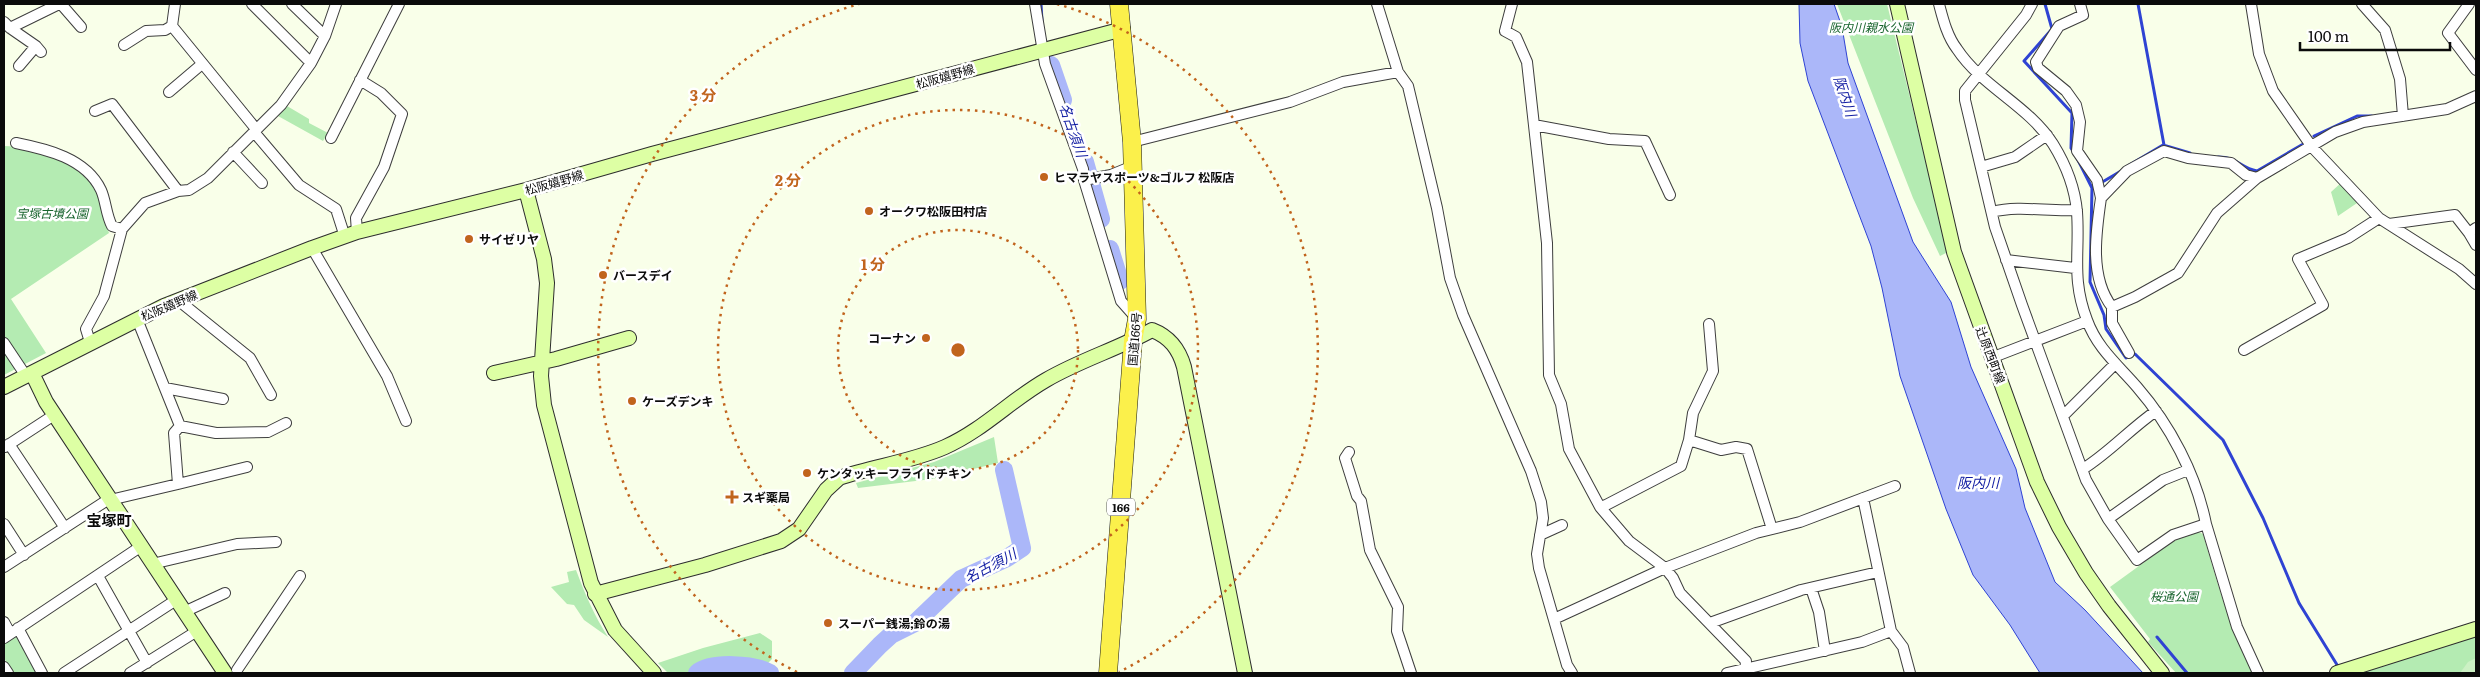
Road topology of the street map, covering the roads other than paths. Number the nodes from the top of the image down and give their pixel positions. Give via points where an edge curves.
1 (60, 4) edge
2 (175, 4) edge
3 (252, 4) edge
4 (292, 4) edge
5 (336, 4) edge
6 (398, 4) edge
7 (1035, 4) edge
8 (1119, 4) edge
9 (1377, 4) edge
10 (1512, 4) edge
11 (1898, 4) edge
12 (1939, 4) edge
13 (2032, 4) edge
14 (2080, 4) edge
15 (2251, 4) edge
16 (2362, 4) edge
17 (2468, 4) edge
18 (7, 25) edge
19 (172, 26) junction
20 (81, 27) dead end
21 (1123, 29) junction
22 (325, 36) junction
23 (124, 46) dead end
24 (1042, 49) junction
25 (311, 63) junction
26 (202, 64) junction
27 (20, 66) dead end
28 (2476, 70) edge
29 (1398, 72) junction
30 (1979, 72) junction
31 (360, 80) junction
32 (169, 92) dead end
33 (2476, 96) edge
34 (95, 111) dead end
35 (2403, 116) junction
36 (1534, 125) junction
37 (255, 130) junction
38 (2047, 135) junction
39 (330, 138) dead end
40 (1132, 142) junction
41 (16, 143) dead end
42 (2312, 147) junction
43 (233, 152) junction
44 (1133, 166) junction
45 (1980, 167) junction
46 (2257, 178) junction
47 (1087, 180) junction
48 (262, 183) dead end
49 (2099, 189) junction
50 (526, 190) junction
51 (178, 191) junction
52 (1670, 195) dead end
53 (2077, 210) junction
54 (1992, 212) junction
55 (2379, 218) junction
56 (2389, 224) junction
57 (122, 229) junction
58 (2472, 231) edge
59 (351, 234) junction
60 (2476, 245) edge
61 (312, 248) junction
62 (2006, 260) junction
63 (2075, 268) junction
64 (2476, 284) edge
65 (178, 300) junction
66 (2112, 307) junction
67 (137, 319) junction
68 (1137, 319) junction
69 (2087, 321) junction
70 (1709, 324) dead end
71 (629, 338) dead end
72 (1133, 341) junction
73 (90, 342) junction
74 (2035, 342) junction
75 (4, 343) edge
76 (2244, 350) dead end
77 (2129, 353) dead end
78 (1992, 358) junction
79 (542, 361) junction
80 (2116, 364) junction
81 (494, 373) dead end
82 (29, 375) junction
83 (4, 387) edge
84 (165, 388) junction
85 (271, 395) dead end
86 (223, 399) dead end
87 (2156, 411) junction
88 (54, 415) junction
89 (2063, 416) junction
90 (406, 421) dead end
91 (286, 423) dead end
92 (180, 426) junction
93 (1689, 440) junction
94 (6, 446) edge
95 (1349, 452) dead end
96 (247, 467) dead end
97 (2083, 469) junction
98 (2188, 470) junction
99 (178, 484) junction
100 (1895, 486) dead end
101 (1863, 498) junction
102 (109, 500) junction
103 (1600, 507) junction
104 (2108, 519) junction
105 (4, 524) edge
106 (2206, 524) junction
107 (1562, 525) dead end
108 (64, 528) junction
109 (1772, 529) junction
110 (1540, 535) junction
111 (276, 542) dead end
112 (140, 547) junction
113 (24, 555) junction
114 (152, 564) junction
115 (4, 567) edge
116 (1665, 568) junction
117 (1878, 572) junction
118 (98, 576) junction
119 (300, 576) dead end
120 (1811, 588) junction
121 (224, 592) dead end
122 (595, 594) junction
123 (180, 606) junction
124 (1554, 619) junction
125 (4, 622) edge
126 (1710, 623) junction
127 (2476, 629) edge
128 (197, 631) junction
129 (1891, 631) junction
130 (130, 632) junction
131 (11, 633) edge
132 (1825, 651) junction
133 (147, 663) junction
134 (4, 667) edge
135 (231, 671) edge
136 (1744, 671) edge
137 (2340, 672) edge
138 (8, 673) edge
139 (42, 673) edge
140 (67, 673) edge
141 (130, 673) edge
142 (654, 673) edge
143 (1108, 673) edge
144 (1246, 673) edge
145 (1410, 673) edge
146 (1572, 673) edge
147 (1727, 673) edge
148 (1910, 673) edge
149 (2162, 673) edge
150 (2258, 673) edge

1 - 18 street
1 - 20 street
2 - 19 street
3 - 25 street
4 - 22 street
5 - 22 street
6 - 31 street
7 - 24 street
8 - 21 highway, 国道166号 / 166
9 - 29 street
10 - 36 street via 1505,31 1516,36 1527,62
11 - 78 street, 辻原西町線 via 1954,252
12 - 30 street via 1949,37
13 - 30 street
14 - 49 street via 2083,15 2059,26 2036,62 2038,68 2066,91 2076,105 2080,122 2077,151
15 - 42 street via 2259,54 2273,91
16 - 35 street via 2385,30 2400,79
17 - 28 street via 2448,33
18 - 27 street via 38,49
19 - 23 street via 166,30 146,31
19 - 26 street
21 - 24 street, 松阪嬉野線
21 - 40 highway, 国道166号 / 166
22 - 25 street
24 - 47 street
24 - 50 street, 松阪嬉野線
25 - 37 street via 281,105
26 - 32 street
26 - 37 street
29 - 40 street via 1342,82 1290,102
29 - 110 street via 1408,86 1450,278 1531,471 1541,502
30 - 38 street
30 - 45 street via 1967,87 1965,96
31 - 39 street
31 - 59 street via 381,92 402,114 384,167 356,218
33 - 35 street via 2447,109
34 - 51 street via 112,104
35 - 42 street via 2363,122 2335,132
36 - 52 street via 1609,139 1645,141
36 - 103 street via 1547,242 1548,375 1561,404 1569,449
37 - 43 street
37 - 59 street via 299,185 336,209
38 - 45 street via 2014,156
38 - 53 street via 2070,179
40 - 44 highway, 国道166号 / 166
41 - 57 street via 52,151 90,174 104,196 112,226
42 - 46 street
42 - 55 street
43 - 48 street
43 - 51 street via 208,178 189,190
44 - 47 street
44 - 68 highway, 国道166号 / 166
45 - 54 street
46 - 49 street via 2246,175 2231,163 2188,158 2164,151
46 - 66 street via 2216,213 2178,273
47 - 68 street via 1121,301
49 - 66 street via 2098,274 2103,294
50 - 59 street, 松阪嬉野線
50 - 79 street via 547,283
51 - 57 street via 145,203
53 - 54 street via 2013,208
53 - 63 street
54 - 62 street
55 - 56 street
55 - 76 street via 2348,238 2298,259 2323,305
56 - 58 street via 2456,215
56 - 64 street via 2459,269
57 - 73 street via 104,296 86,329
58 - 60 street
59 - 61 street, 松阪嬉野線
61 - 65 street, 松阪嬉野線
61 - 90 street via 387,376
62 - 63 street
62 - 74 street
63 - 69 street
65 - 67 street, 松阪嬉野線
65 - 85 street via 250,358
66 - 77 street via 2112,323
67 - 73 street, 松阪嬉野線
67 - 84 street
68 - 72 highway, 国道166号 / 166
69 - 74 street
69 - 80 street via 2100,345
70 - 93 street via 1712,371 1693,413
71 - 79 street
72 - 122 street via 1048,378 990,421 946,446 840,478 826,490 803,525 782,540 705,565
72 - 143 highway, 国道166号 / 166
72 - 144 street via 1152,330 1169,339 1181,354
73 - 82 street, 松阪嬉野線
74 - 78 street
74 - 89 street
75 - 82 street
78 - 149 street, 辻原西町線 via 2038,482 2059,526 2096,589
79 - 81 street
79 - 122 street via 544,406
80 - 87 street
80 - 89 street
82 - 83 street, 松阪嬉野線
82 - 88 street
84 - 86 street
84 - 92 street
87 - 97 street
87 - 98 street
88 - 94 street
88 - 102 street
89 - 97 street
91 - 92 street via 268,432 216,434
92 - 99 street via 174,433
93 - 103 street via 1681,466
93 - 109 street via 1720,450 1736,447 1747,450
94 - 108 street
95 - 145 street via 1345,458 1360,501 1370,550 1398,606 1397,631
96 - 99 street
97 - 104 street
98 - 104 street via 2163,480
98 - 106 street
99 - 102 street
100 - 101 street
101 - 109 street
101 - 117 street
102 - 108 street
102 - 112 street
103 - 116 street via 1629,540
104 - 106 street via 2137,560 2173,535
105 - 113 street
106 - 150 street via 2237,627
107 - 110 street
108 - 113 street
109 - 116 street
110 - 124 street via 1537,554
111 - 114 street via 237,544
112 - 114 street
112 - 118 street
113 - 115 street
114 - 123 street
116 - 124 street
116 - 126 street via 1680,592
117 - 120 street
117 - 129 street
118 - 130 street
118 - 131 street
119 - 135 street
120 - 126 street
120 - 132 street via 1819,612
121 - 123 street
122 - 142 street via 624,643
123 - 128 street
123 - 130 street
124 - 146 street
125 - 131 street
126 - 136 street via 1746,661
127 - 137 street
128 - 133 street
128 - 135 street
129 - 132 street
129 - 148 street via 1903,647
130 - 133 street
130 - 140 street
131 - 139 street
132 - 136 street
133 - 141 street
134 - 138 street
136 - 147 street

